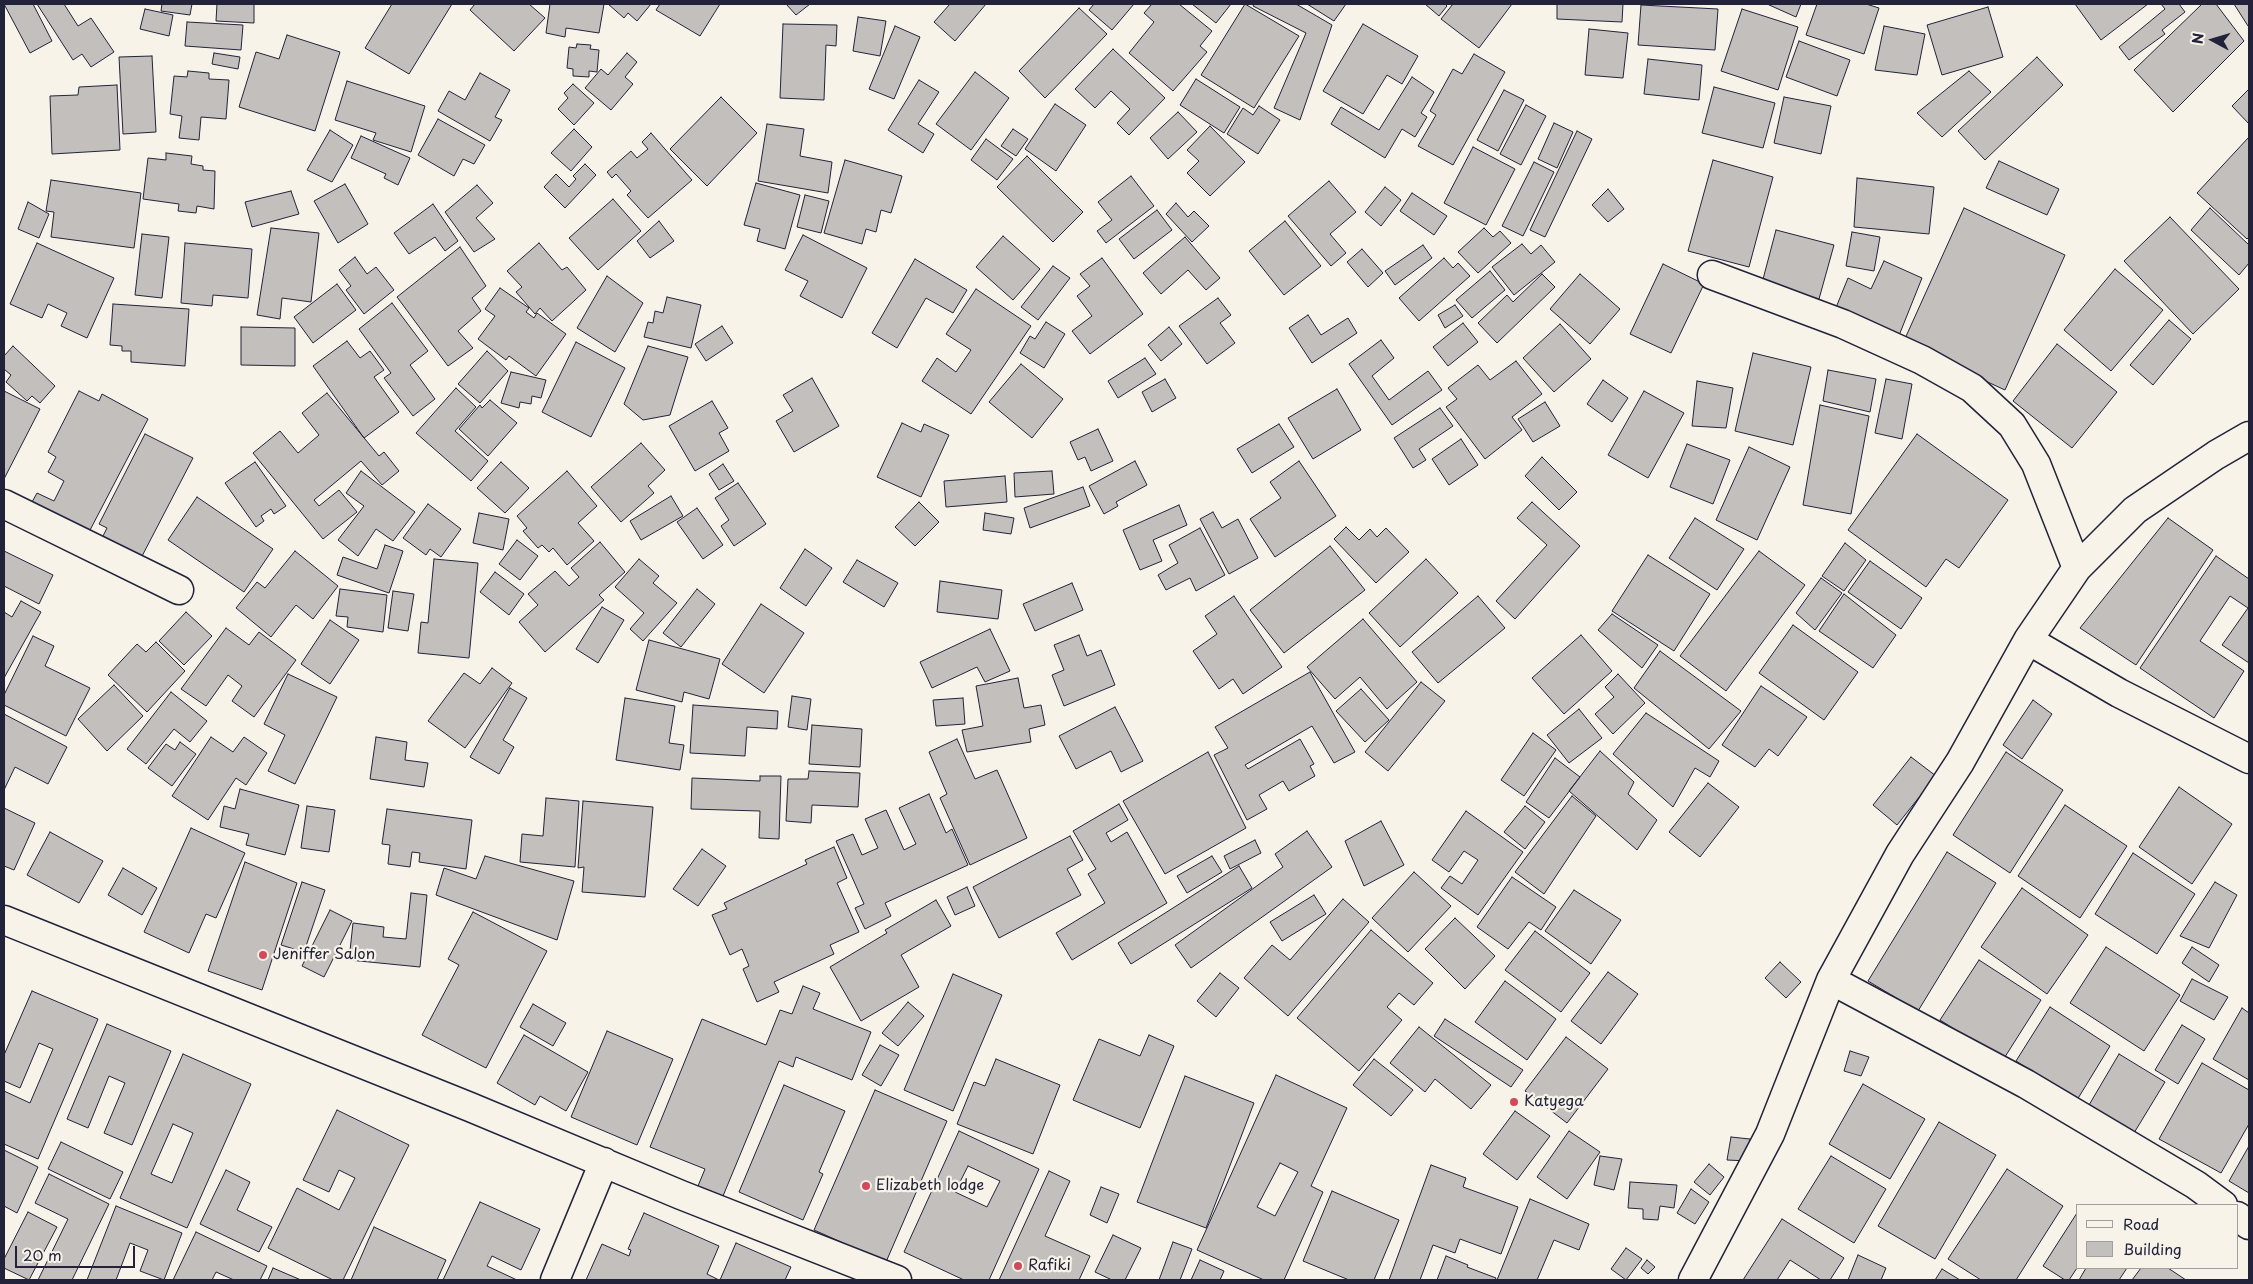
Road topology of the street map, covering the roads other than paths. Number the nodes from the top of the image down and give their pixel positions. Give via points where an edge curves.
1 (1712, 275) dead end
2 (2249, 436) edge
3 (4, 504) edge
4 (2077, 568) junction
5 (179, 590) dead end
6 (2028, 640) junction
7 (2249, 759) edge
8 (4, 920) edge
9 (1831, 980) junction
10 (604, 1162) junction
11 (2222, 1204) edge
12 (2238, 1217) edge
13 (2249, 1225) edge
14 (555, 1280) edge
15 (897, 1280) edge
16 (1693, 1280) edge

1 - 4 street via 1843,324 1922,360 1972,388 2012,425 2036,464
2 - 4 street via 2135,510
3 - 5 street
4 - 6 street
6 - 7 street via 2119,693
6 - 9 street via 1960,762 1900,854
8 - 10 street
9 - 11 street via 2026,1084 2196,1185
9 - 16 street via 1770,1134
10 - 14 street
10 - 15 street
12 - 13 street

